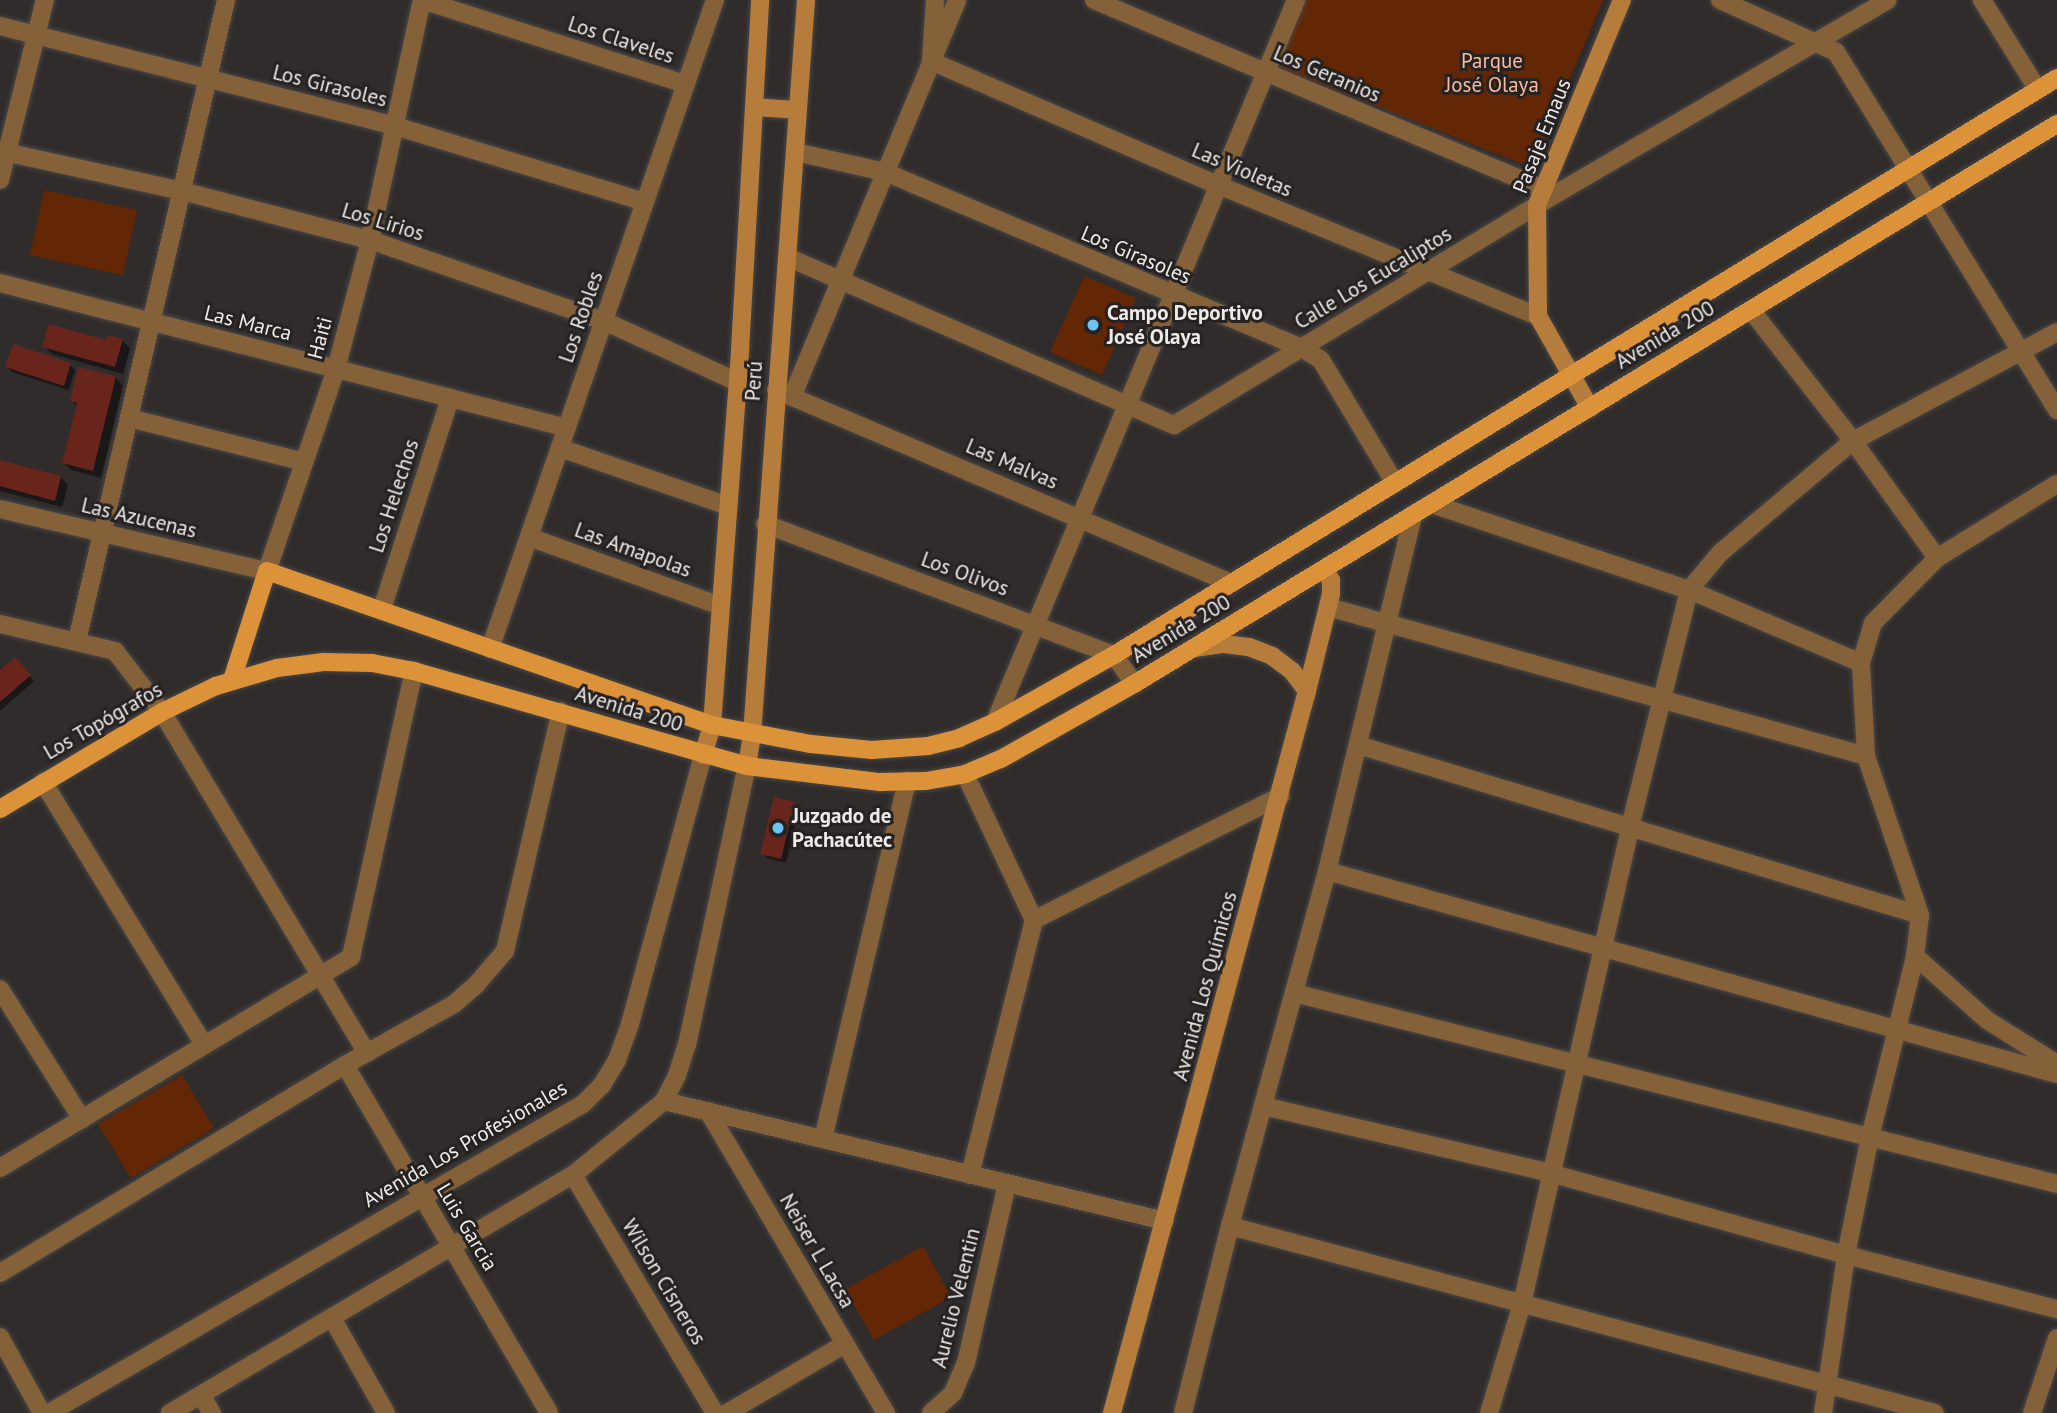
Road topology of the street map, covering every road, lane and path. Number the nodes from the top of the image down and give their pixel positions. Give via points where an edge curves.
1 (45, 0) edge
2 (226, 0) edge
3 (422, 0) edge
4 (715, 0) edge
5 (760, 0) edge
6 (806, 0) edge
7 (935, 0) edge
8 (957, 0) edge
9 (1094, 0) edge
10 (1296, 0) edge
11 (1622, 0) edge
12 (1720, 0) edge
13 (1888, 0) edge
14 (1982, 0) edge
15 (0, 26) edge
16 (36, 35) junction
17 (1818, 43) junction
18 (931, 61) junction
19 (1265, 73) junction
20 (2057, 78) edge
21 (208, 79) junction
22 (686, 84) junction
23 (2038, 90) junction
24 (754, 107) junction
25 (798, 110) junction
26 (2057, 124) edge
27 (395, 126) junction
28 (3, 151) edge
29 (795, 152) junction
30 (1909, 171) junction
31 (885, 172) junction
32 (0, 180) edge
33 (1218, 185) junction
34 (181, 191) junction
35 (1541, 197) junction
36 (645, 202) junction
37 (1928, 202) junction
38 (370, 240) junction
39 (787, 257) junction
40 (1428, 271) junction
41 (841, 280) junction
42 (0, 283) edge
43 (1172, 295) junction
44 (1751, 310) junction
45 (1538, 316) junction
46 (604, 321) junction
47 (151, 322) junction
48 (2057, 332) edge
49 (1302, 348) junction
50 (2021, 351) junction
51 (336, 369) junction
52 (1570, 373) junction
53 (738, 382) junction
54 (784, 394) junction
55 (450, 398) junction
56 (1126, 405) junction
57 (1590, 408) junction
58 (2057, 410) edge
59 (129, 418) junction
60 (567, 428) junction
61 (1853, 441) junction
62 (560, 448) junction
63 (304, 462) junction
64 (1395, 483) junction
65 (2057, 484) edge
66 (1432, 503) junction
67 (728, 506) junction
68 (0, 509) edge
69 (1413, 515) junction
70 (1079, 517) junction
71 (765, 524) junction
72 (102, 533) junction
73 (529, 537) junction
74 (1937, 558) junction
75 (267, 571) junction
76 (1324, 571) junction
77 (1230, 583) junction
78 (1689, 590) junction
79 (721, 606) junction
80 (1328, 607) junction
81 (382, 609) junction
82 (1387, 623) junction
83 (0, 624) edge
84 (1034, 625) junction
85 (77, 641) junction
86 (1194, 648) junction
87 (491, 649) junction
88 (1114, 654) junction
89 (1861, 663) junction
90 (414, 671) junction
91 (232, 680) junction
92 (1134, 684) junction
93 (1307, 691) junction
94 (1663, 700) junction
95 (561, 711) junction
96 (162, 712) junction
97 (995, 722) junction
98 (712, 725) junction
99 (752, 734) junction
100 (1358, 746) junction
101 (703, 755) junction
102 (1866, 756) junction
103 (747, 766) junction
104 (965, 774) junction
105 (907, 781) junction
106 (43, 782) junction
107 (1280, 796) junction
108 (0, 809) edge
109 (1630, 827) junction
110 (1327, 871) junction
111 (1920, 915) junction
112 (1034, 920) junction
113 (1602, 947) junction
114 (1915, 956) junction
115 (322, 974) junction
116 (0, 989) edge
117 (1294, 993) junction
118 (1897, 1028) junction
119 (204, 1045) junction
120 (367, 1053) junction
121 (1576, 1064) junction
122 (2057, 1064) edge
123 (345, 1065) junction
124 (2057, 1074) edge
125 (664, 1101) junction
126 (1263, 1106) junction
127 (708, 1111) junction
128 (82, 1119) junction
129 (1870, 1137) junction
130 (823, 1139) junction
131 (0, 1168) edge
132 (1550, 1173) junction
133 (573, 1175) junction
134 (970, 1175) junction
135 (1007, 1184) junction
136 (2057, 1184) edge
137 (422, 1195) junction
138 (1165, 1221) junction
139 (1230, 1226) junction
140 (453, 1246) junction
141 (1846, 1255) junction
142 (0, 1273) edge
143 (1522, 1304) junction
144 (2057, 1309) edge
145 (332, 1318) junction
146 (0, 1337) edge
147 (2057, 1338) edge
148 (845, 1344) junction
149 (1828, 1385) junction
150 (201, 1395) junction
151 (42, 1413) edge
152 (49, 1413) edge
153 (170, 1413) edge
154 (212, 1413) edge
155 (386, 1413) edge
156 (549, 1413) edge
157 (715, 1413) edge
158 (727, 1413) edge
159 (886, 1413) edge
160 (931, 1413) edge
161 (1112, 1413) edge
162 (1183, 1413) edge
163 (1489, 1413) edge
164 (1823, 1413) edge
165 (1935, 1413) edge
166 (2032, 1413) edge

1 - 16 street
2 - 21 street
3 - 22 street, Los Claveles
3 - 27 street, Haiti
4 - 22 street, Los Robles
5 - 24 main road, Perú
6 - 25 main road, Perú
7 - 18 street
8 - 18 street
9 - 19 street, Los Geranios
10 - 19 street
11 - 35 main road, Pasaje Emaus
12 - 17 street
13 - 17 street, Calle Los Eucaliptos
14 - 23 street
15 - 16 street, Los Girasoles
16 - 21 street, Los Girasoles
16 - 28 street
17 - 30 street via 1836,52
17 - 35 street, Calle Los Eucaliptos
18 - 31 street
18 - 33 street, Las Violetas
19 - 33 street
19 - 35 street, Los Geranios
20 - 23 main road, Avenida 200
21 - 27 street, Los Girasoles
21 - 34 street
22 - 36 street, Los Robles
23 - 30 main road, Avenida 200
24 - 25 main road
24 - 53 main road, Perú
25 - 29 main road, Perú
26 - 37 main road, Avenida 200
27 - 36 street, Los Girasoles
27 - 38 street, Haiti
28 - 32 street
28 - 34 street, Los Lirios
29 - 31 street, Los Girasoles
29 - 39 main road, Perú
30 - 37 street
30 - 52 main road, Avenida 200
31 - 41 street
31 - 43 street, Los Girasoles
33 - 40 street, Las Violetas
33 - 43 street
34 - 38 street, Los Lirios
34 - 47 street
35 - 40 street, Calle Los Eucaliptos
35 - 45 main road, Pasaje Emaus
36 - 46 street, Los Robles
37 - 44 main road, Avenida 200
37 - 50 street
38 - 46 street, Los Lirios
38 - 51 street, Haiti
39 - 41 street, Calle Los Eucaliptos
39 - 54 main road, Perú
40 - 45 street, Las Violetas
40 - 49 street, Calle Los Eucaliptos
41 - 54 street
41 - 56 street, Calle Los Eucaliptos
42 - 47 street, Las Marca
43 - 49 street, Los Girasoles
43 - 56 street
44 - 57 main road, Avenida 200
44 - 61 street
45 - 52 main road, Pasaje Emaus
46 - 53 street, Los Lirios
46 - 60 street, Los Robles
47 - 51 street, Las Marca
47 - 59 street
48 - 50 street
49 - 56 street, Calle Los Eucaliptos via 1174,425
49 - 64 street, Los Girasoles via 1321,359
50 - 58 street
50 - 61 street
51 - 55 street, Las Marca
51 - 63 street, Haiti
52 - 57 main road, Pasaje Emaus
52 - 64 main road, Avenida 200
53 - 67 main road, Perú
54 - 70 street, Las Malvas
54 - 71 main road, Perú
55 - 60 street, Las Marca
55 - 81 street, Los Helechos
56 - 70 street
57 - 66 main road, Avenida 200
59 - 63 street
59 - 72 street
60 - 62 street, Los Robles
61 - 74 street
61 - 78 street via 1721,552
62 - 67 street
62 - 73 street, Los Robles
63 - 75 street, Haiti
64 - 77 main road, Avenida 200
65 - 74 street
66 - 69 main road, Avenida 200
66 - 78 street
67 - 79 main road, Perú
68 - 72 street, Las Azucenas
69 - 76 main road, Avenida 200
69 - 82 street
70 - 77 street, Las Malvas
70 - 84 street
71 - 84 street, Los Olivos
71 - 99 main road, Perú
72 - 75 street, Las Azucenas
72 - 85 street
73 - 79 street, Las Amapolas
73 - 87 street, Los Robles
74 - 89 street via 1874,623
75 - 81 main road, Avenida 200
75 - 91 main road, Haiti
76 - 80 main road, Avenida Los Químicos via 1331,580
76 - 86 main road, Avenida 200
77 - 88 main road, Avenida 200
78 - 89 street
78 - 94 street
79 - 98 main road, Perú
80 - 82 street
80 - 93 main road, Avenida Los Químicos
81 - 87 main road, Avenida 200
82 - 94 street
82 - 100 street
83 - 85 street
84 - 88 street, Los Olivos
84 - 97 street
85 - 96 street via 115,650
86 - 92 main road, Avenida 200
86 - 93 main road via 1249,647 1292,671
87 - 98 main road, Avenida 200
88 - 92 street
88 - 97 main road, Avenida 200
89 - 102 street
90 - 91 main road, Avenida 200 via 372,663 324,662
90 - 95 main road, Avenida 200
90 - 115 street via 351,957
91 - 96 main road, Los Topógrafos
92 - 104 main road, Avenida 200 via 1001,759
93 - 107 main road, Avenida Los Químicos
94 - 102 street
94 - 109 street
95 - 101 main road, Avenida 200
95 - 120 street via 505,951 454,1004
96 - 106 main road, Los Topógrafos
96 - 115 street
97 - 99 main road, Avenida 200 via 959,738 906,749 862,749
98 - 99 main road, Avenida 200
98 - 101 main road, Perú
99 - 103 main road, Perú
100 - 109 street
100 - 110 street
101 - 103 main road, Avenida 200
101 - 137 street, Avenida Los Profesionales via 630,1024 602,1085 583,1104
102 - 111 street
103 - 105 main road, Avenida 200
103 - 125 street via 687,1045
104 - 105 main road, Avenida 200
104 - 112 street
105 - 130 street
106 - 108 main road, Los Topógrafos
106 - 119 street
107 - 112 street
107 - 138 main road, Avenida Los Químicos
109 - 111 street
109 - 113 street
110 - 113 street
110 - 117 street
111 - 114 street
112 - 134 street
113 - 118 street
113 - 121 street
114 - 118 street
114 - 122 street via 1987,1020
115 - 119 street
115 - 120 street
116 - 128 street
117 - 121 street
117 - 126 street
118 - 124 street
118 - 129 street
119 - 128 street
120 - 123 street
121 - 129 street
121 - 132 street
123 - 137 street, Luis Garcia
123 - 142 street
125 - 127 street
125 - 133 street
126 - 132 street
126 - 139 street
127 - 130 street
127 - 148 street, Neiser L Lacsa
128 - 131 street
129 - 136 street
129 - 141 street
130 - 134 street
132 - 141 street
132 - 143 street
133 - 140 street
133 - 157 street, Wilson Cisneros
134 - 135 street
135 - 138 street
135 - 160 street, Aurelio Velentin via 966,1363 953,1393
137 - 140 street, Luis Garcia
137 - 152 street, Avenida Los Profesionales
138 - 161 main road, Avenida Los Químicos
139 - 143 street
139 - 162 street
140 - 145 street
140 - 156 street, Luis Garcia
141 - 144 street
141 - 149 street
143 - 149 street
143 - 163 street
145 - 150 street
145 - 155 street
146 - 151 street
147 - 166 street
148 - 158 street
148 - 159 street, Neiser L Lacsa
149 - 164 street
149 - 165 street
150 - 153 street
150 - 154 street

